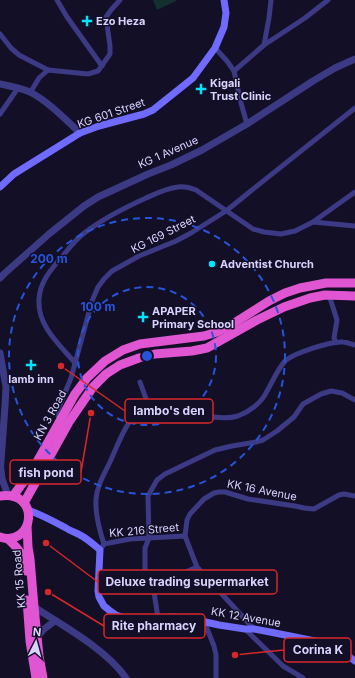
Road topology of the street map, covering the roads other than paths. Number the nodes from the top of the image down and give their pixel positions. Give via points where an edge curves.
1 (57, 0) edge
2 (120, 0) edge
3 (224, 0) edge
4 (271, 0) edge
5 (328, 0) edge
6 (0, 34) edge
7 (264, 45) junction
8 (215, 48) junction
9 (355, 60) edge
10 (102, 66) junction
11 (48, 70) junction
12 (234, 71) junction
13 (0, 84) edge
14 (18, 88) junction
15 (30, 93) junction
16 (355, 108) edge
17 (0, 114) edge
18 (247, 124) junction
19 (80, 133) junction
20 (0, 187) edge
21 (355, 192) edge
22 (226, 211) junction
23 (313, 222) junction
24 (355, 226) edge
25 (0, 278) edge
26 (355, 284) edge
27 (329, 295) junction
28 (355, 296) edge
29 (336, 342) junction
30 (355, 345) edge
31 (0, 353) edge
32 (76, 364) junction
33 (140, 382) dead end
34 (355, 400) edge
35 (150, 406) junction
36 (65, 420) junction
37 (2, 425) edge
38 (37, 472) junction
39 (0, 473) edge
40 (7, 496) edge
41 (355, 496) edge
42 (26, 507) junction
43 (27, 526) junction
44 (185, 536) junction
45 (3, 538) edge
46 (149, 538) junction
47 (102, 547) junction
48 (197, 567) junction
49 (181, 574) dead end
50 (34, 607) junction
51 (158, 618) junction
52 (55, 621) junction
53 (204, 621) junction
54 (254, 629) junction
55 (245, 630) junction
56 (37, 637) junction
57 (355, 661) edge
58 (300, 677) edge
59 (36, 678) edge
60 (43, 678) edge
61 (126, 678) edge
62 (216, 678) edge

1 - 10 street
2 - 10 street via 106,17 110,54
3 - 8 main road, KG 601 Street via 224,27
4 - 7 street
5 - 7 street
6 - 11 street via 19,55
7 - 12 street
8 - 12 street
8 - 19 main road, KG 601 Street via 193,78 153,110
9 - 18 street, KG 1 Avenue via 313,81
10 - 11 street via 98,71 88,74
11 - 15 street via 39,78
12 - 18 street
13 - 14 street
14 - 15 street
14 - 17 street
15 - 19 street via 46,102
16 - 22 street, KG 169 Street
18 - 25 street, KG 1 Avenue via 202,150 98,197 49,234
19 - 20 main road, KG 601 Street via 14,174
21 - 23 street
22 - 23 street via 253,229 264,232 281,234 295,231
22 - 32 street, KG 169 Street via 176,241 139,256 104,279 92,301
22 - 32 street via 196,190 179,186 163,190 122,209 76,240 47,274 39,299 40,311 50,334
23 - 24 street
26 - 36 highway, KN 3 Road via 326,283 285,292 217,332 140,344 123,350 105,361 86,378 75,394
27 - 28 highway, KN 3 Road
27 - 29 street via 336,320
27 - 36 highway, KN 3 Road via 284,307 208,348 155,354 120,365 93,387
29 - 30 street
29 - 35 street via 291,357 280,368 262,399 238,416 214,417 174,404
31 - 37 street via 6,387
32 - 36 street, KG 169 Street via 57,412
33 - 35 street
34 - 46 street via 342,393 321,394 304,404 294,417 263,440 215,450 165,474 157,480 148,496
35 - 47 street via 140,411 124,430 97,490 96,503
36 - 38 highway, KN 3 Road
37 - 39 street
38 - 40 highway
38 - 42 highway
39 - 40 street
40 - 42 highway via 19,498
41 - 44 street, KK 16 Avenue via 339,495 314,508 304,508 248,499 225,492 214,493 204,499 190,514
42 - 43 highway, KK 15 Road via 29,518
42 - 47 main road
43 - 45 highway via 23,533 16,537
43 - 50 highway, KK 15 Road
44 - 46 street, KK 216 Street
44 - 48 street
45 - 59 highway, KK 15 Road via 20,552 25,561 30,641
46 - 47 street, KK 216 Street via 130,539
46 - 51 street via 145,548 145,570 154,592
47 - 51 main road, KK 12 Avenue via 98,591 104,606 125,618
48 - 49 street
48 - 54 street
50 - 52 street
50 - 56 highway, KK 15 Road
51 - 53 main road, KK 12 Avenue via 192,618
52 - 56 street
52 - 61 street via 93,646
53 - 55 main road, KK 12 Avenue
53 - 62 street via 216,655
54 - 55 main road, KK 12 Avenue
54 - 57 main road, KK 12 Avenue via 320,642 332,646
55 - 58 street via 283,666
56 - 60 highway, KK 15 Road

